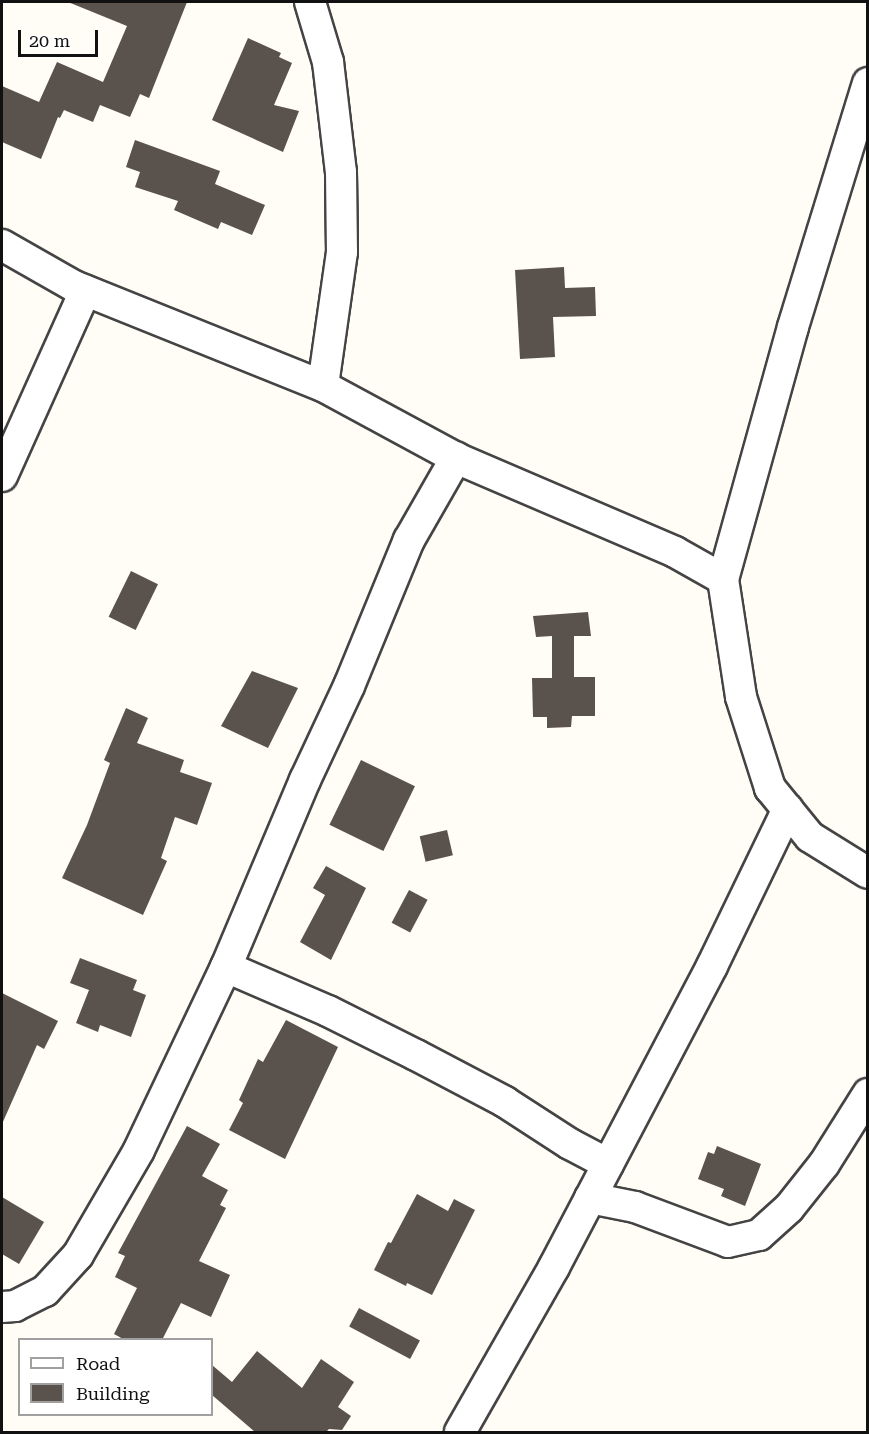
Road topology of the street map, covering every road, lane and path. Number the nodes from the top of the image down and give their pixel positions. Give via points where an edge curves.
1 (310, 2) edge
2 (867, 83) edge
3 (2, 245) edge
4 (85, 291) junction
5 (323, 386) junction
6 (456, 458) junction
7 (2, 476) edge
8 (723, 579) junction
9 (788, 809) junction
10 (867, 873) edge
11 (226, 967) junction
12 (867, 1094) edge
13 (608, 1164) junction
14 (590, 1198) junction
15 (2, 1307) edge
16 (460, 1432) edge

1 - 5 street via 328,62 340,172 342,252
2 - 8 street via 793,327
3 - 4 street
4 - 5 street
4 - 7 street
5 - 6 street
6 - 8 street via 675,552
6 - 11 street via 409,540
8 - 9 street via 741,697 770,788
9 - 10 street via 810,837
9 - 13 street via 712,966
11 - 13 street via 328,1011 505,1102
11 - 15 street via 138,1150 78,1255 45,1291 15,1306
12 - 14 street via 824,1164 789,1208 759,1236 728,1242 635,1207
13 - 14 street
14 - 16 street

